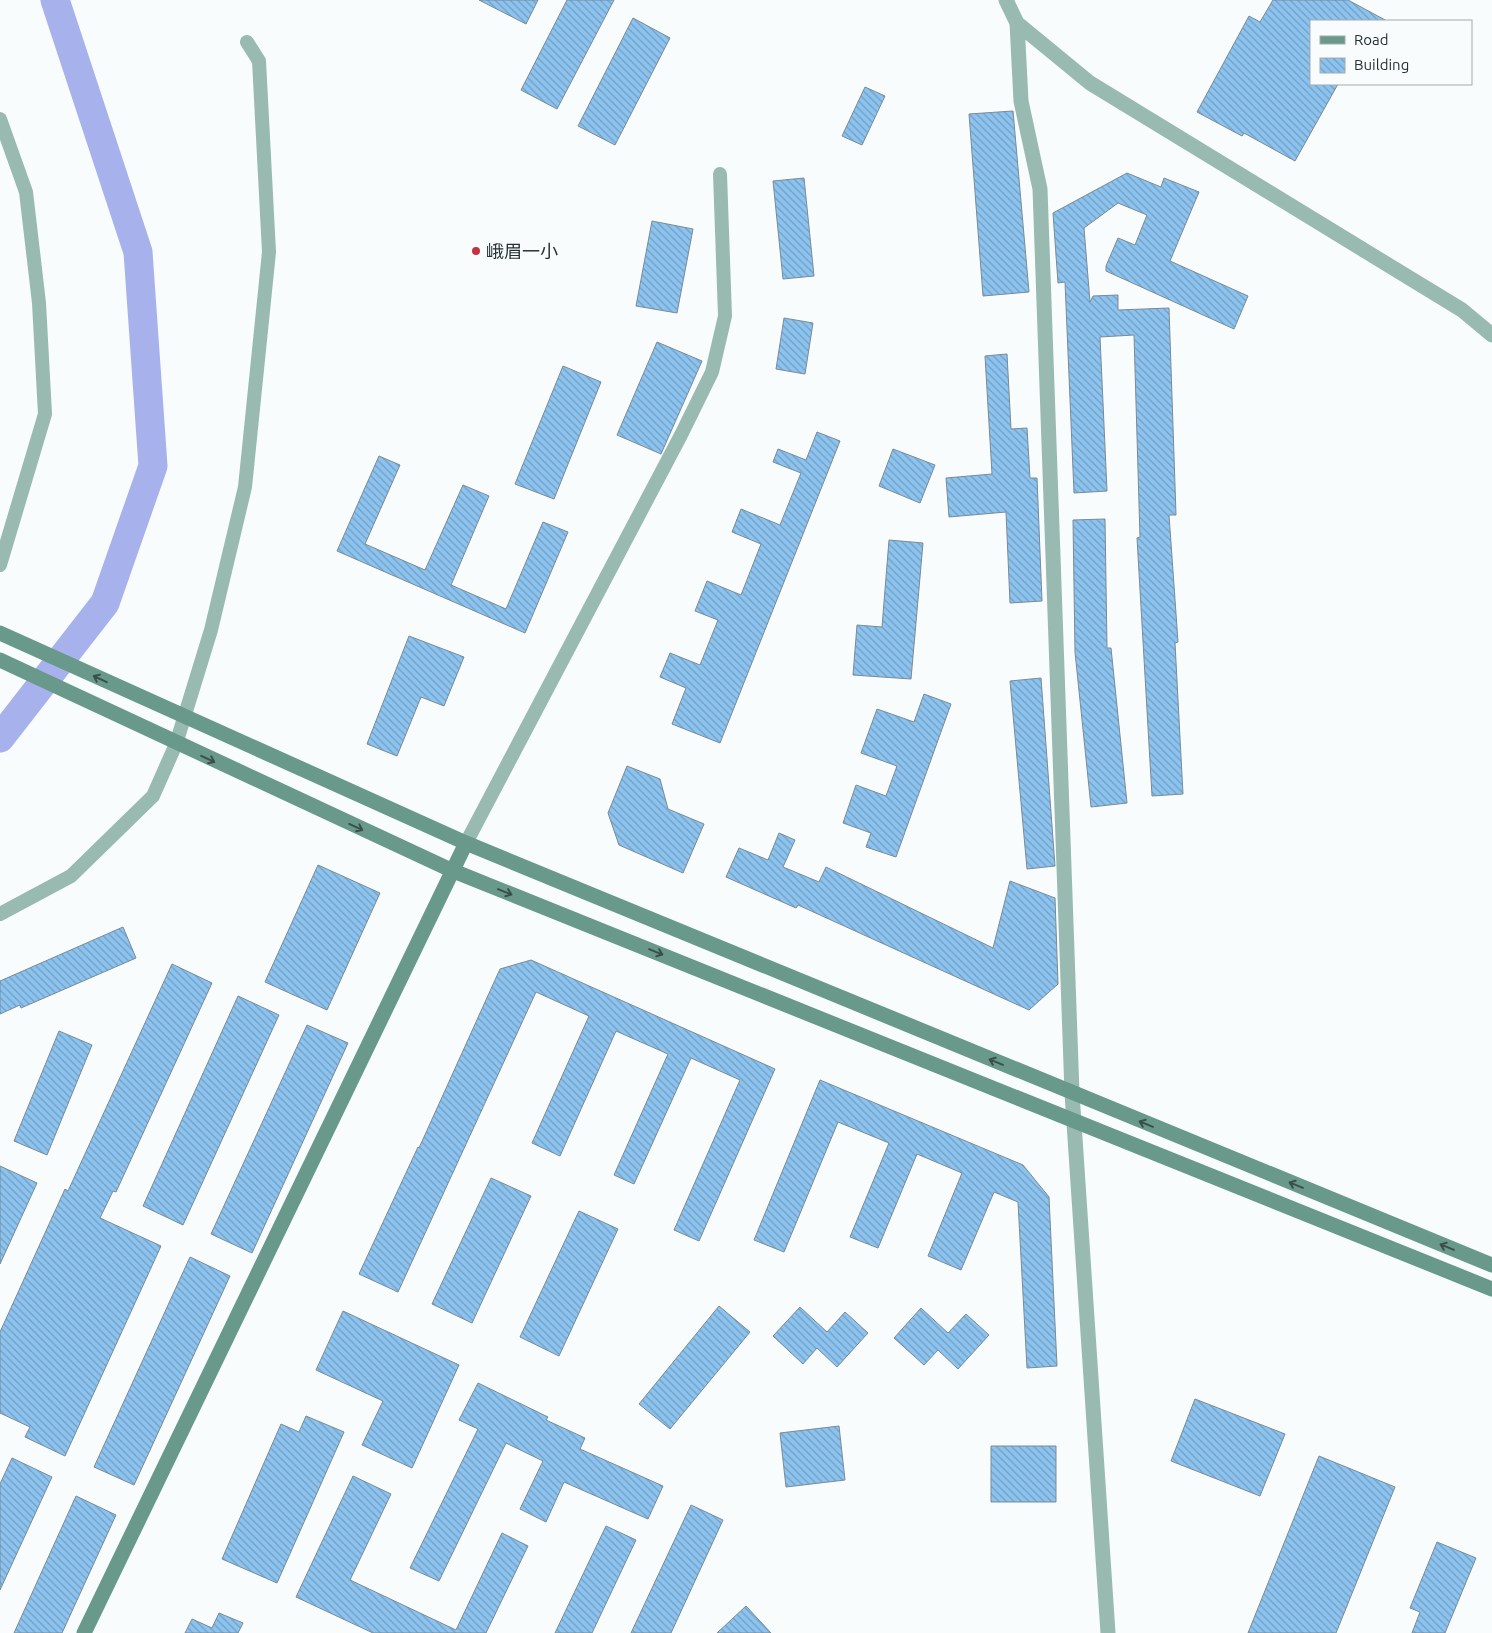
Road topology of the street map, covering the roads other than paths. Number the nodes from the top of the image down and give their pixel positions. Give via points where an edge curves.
1 (1006, 0) edge
2 (1016, 23) junction
3 (247, 42) dead end
4 (0, 119) edge
5 (720, 174) dead end
6 (1492, 335) edge
7 (0, 565) edge
8 (0, 632) edge
9 (0, 660) edge
10 (185, 715) junction
11 (176, 744) junction
12 (466, 843) junction
13 (451, 870) junction
14 (0, 914) edge
15 (1072, 1093) junction
16 (1074, 1120) junction
17 (1492, 1265) edge
18 (1492, 1289) edge
19 (84, 1633) edge
20 (1108, 1633) edge

1 - 2 street
2 - 6 street via 1090,84 1454,305
2 - 15 street via 1021,101 1040,189
3 - 10 street via 259,60 269,252 245,487 225,577
4 - 7 street via 26,192 45,414
5 - 12 street via 725,316 712,372
10 -> 8 main road
9 - 11 main road
10 - 11 street
10 - 12 main road
11 -> 13 main road
11 - 14 street via 153,796 70,876
12 - 13 main road
15 -> 12 main road
13 -> 16 main road
13 - 19 main road
15 - 16 street
17 -> 15 main road
16 - 18 main road
16 - 20 street

